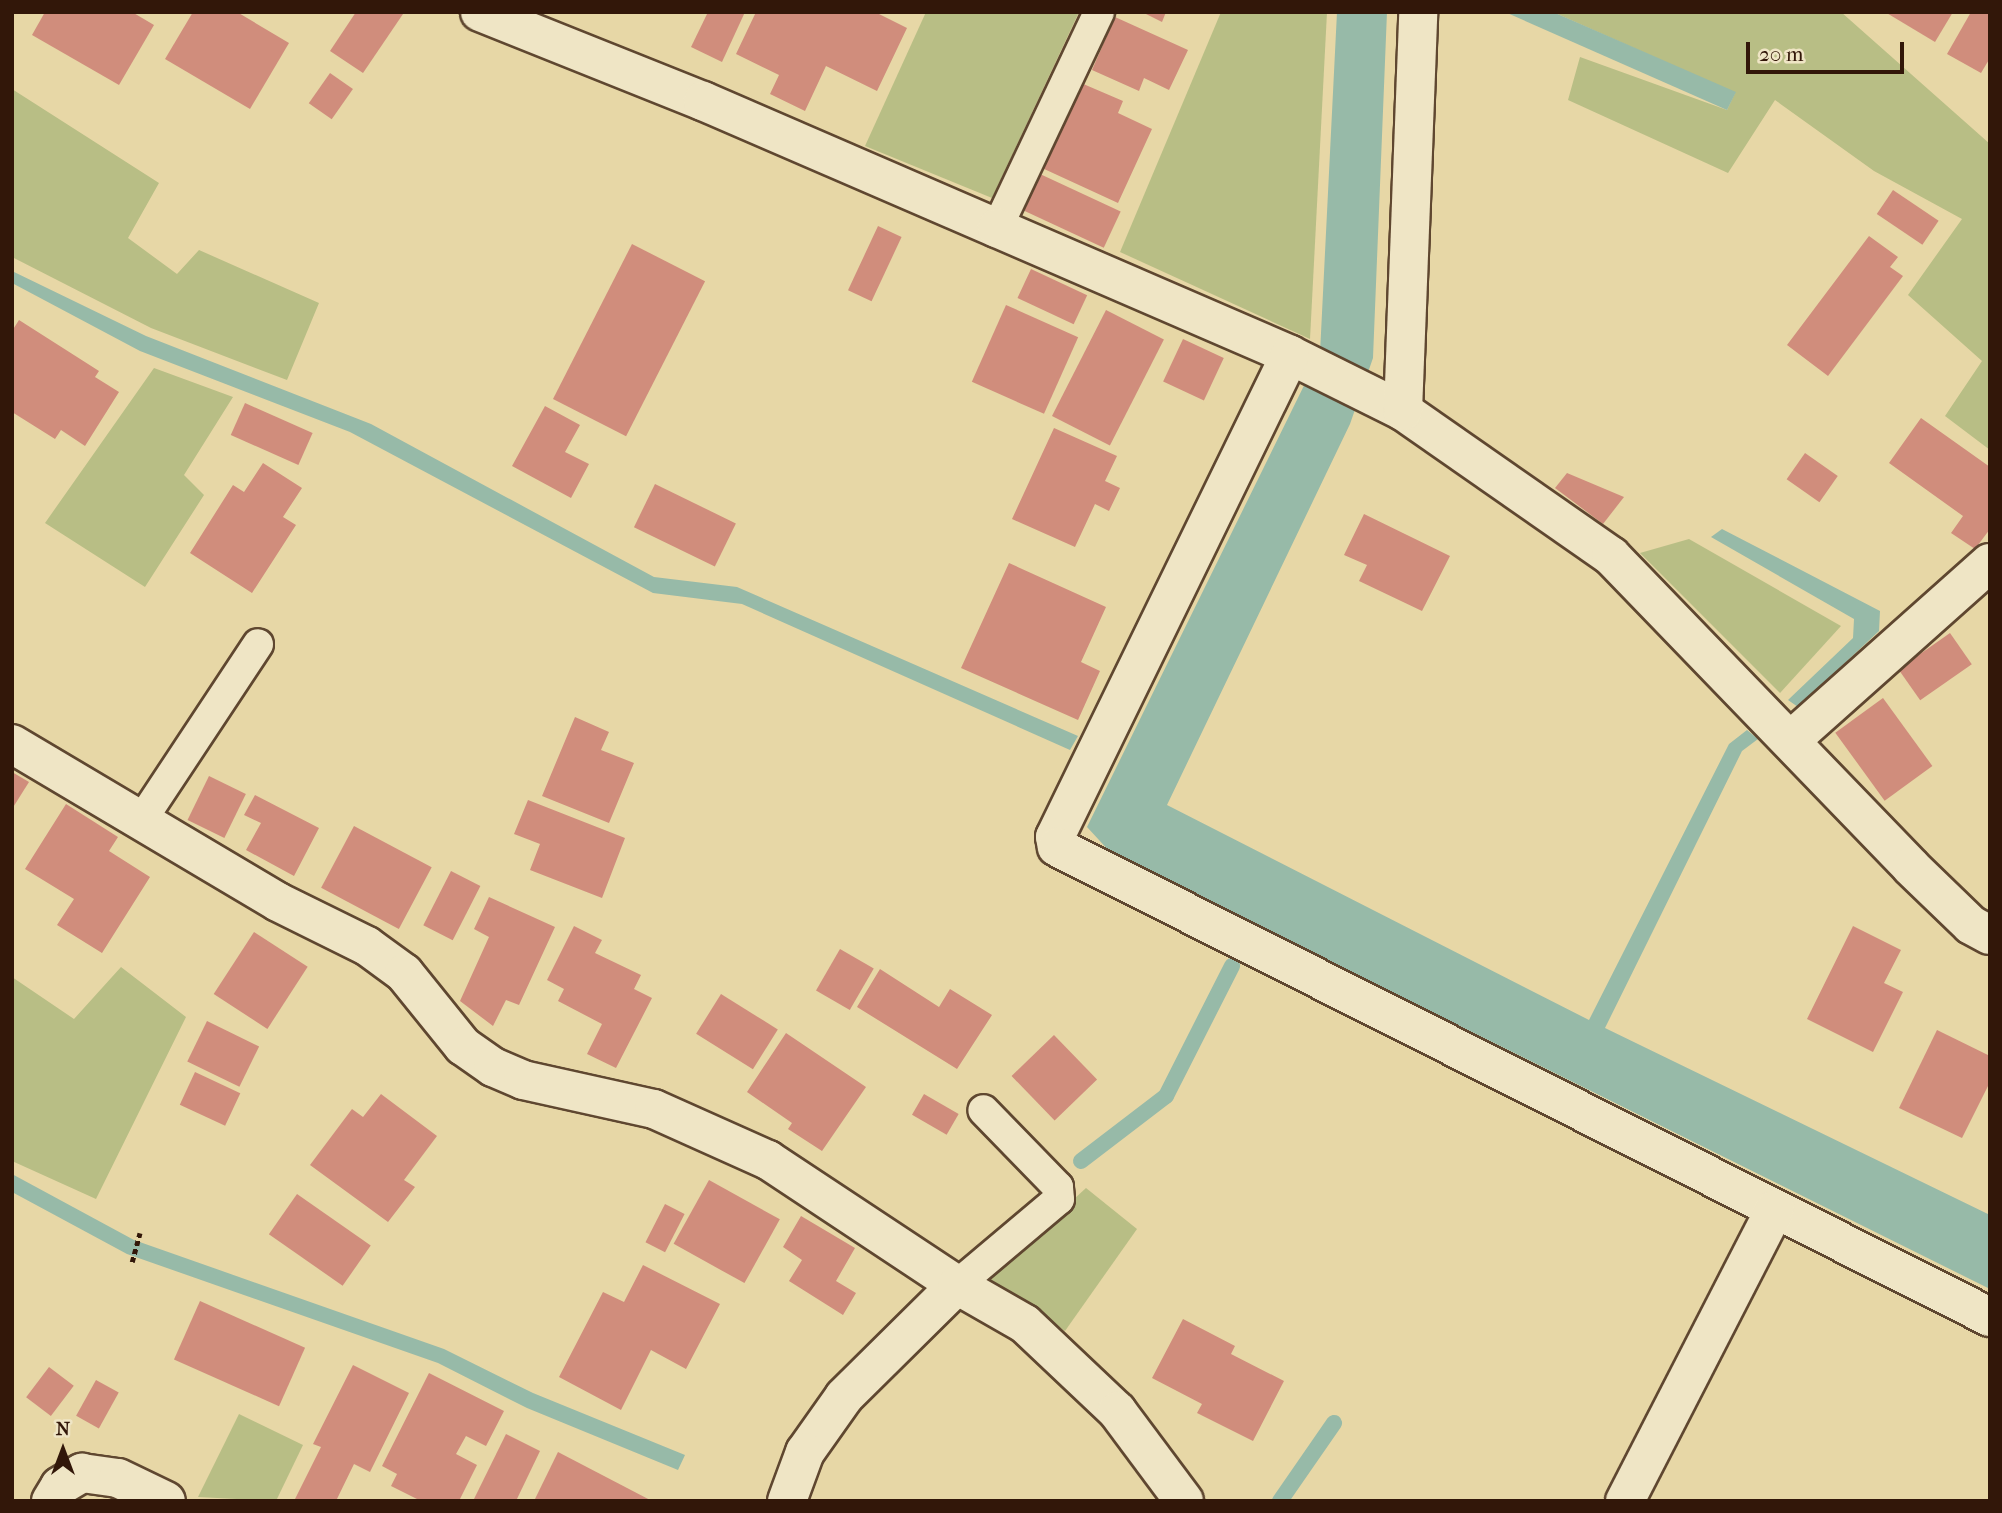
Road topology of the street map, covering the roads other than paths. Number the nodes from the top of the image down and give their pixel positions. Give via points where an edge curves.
1 (480, 12) edge
2 (1099, 12) edge
3 (1418, 12) edge
4 (997, 228) junction
5 (1297, 358) junction
6 (1388, 403) junction
7 (1990, 563) edge
8 (258, 644) dead end
9 (1791, 740) junction
10 (12, 744) edge
11 (141, 821) junction
12 (1990, 934) edge
13 (983, 1110) dead end
14 (1775, 1209) junction
15 (957, 1285) junction
16 (1990, 1317) edge
17 (51, 1501) edge
18 (166, 1501) edge
19 (787, 1501) edge
20 (1184, 1501) edge
21 (1625, 1501) edge

1 - 4 street via 703,101
2 - 4 lane
3 - 6 street
4 - 5 street
5 - 6 street
5 - 14 street via 1055,836 1057,847
6 - 9 street via 1611,556
7 - 9 street
8 - 11 lane
9 - 12 street via 1911,867 1971,925
10 - 11 street
11 - 15 street via 278,902 367,946 404,973 463,1046 493,1067 523,1080 654,1109 768,1160
13 - 15 lane via 1058,1187 1059,1199
14 - 16 street
14 - 21 street
15 - 19 street via 844,1397 805,1452
15 - 20 street via 1025,1324 1117,1410
17 - 18 street via 60,1486 82,1473 118,1478

